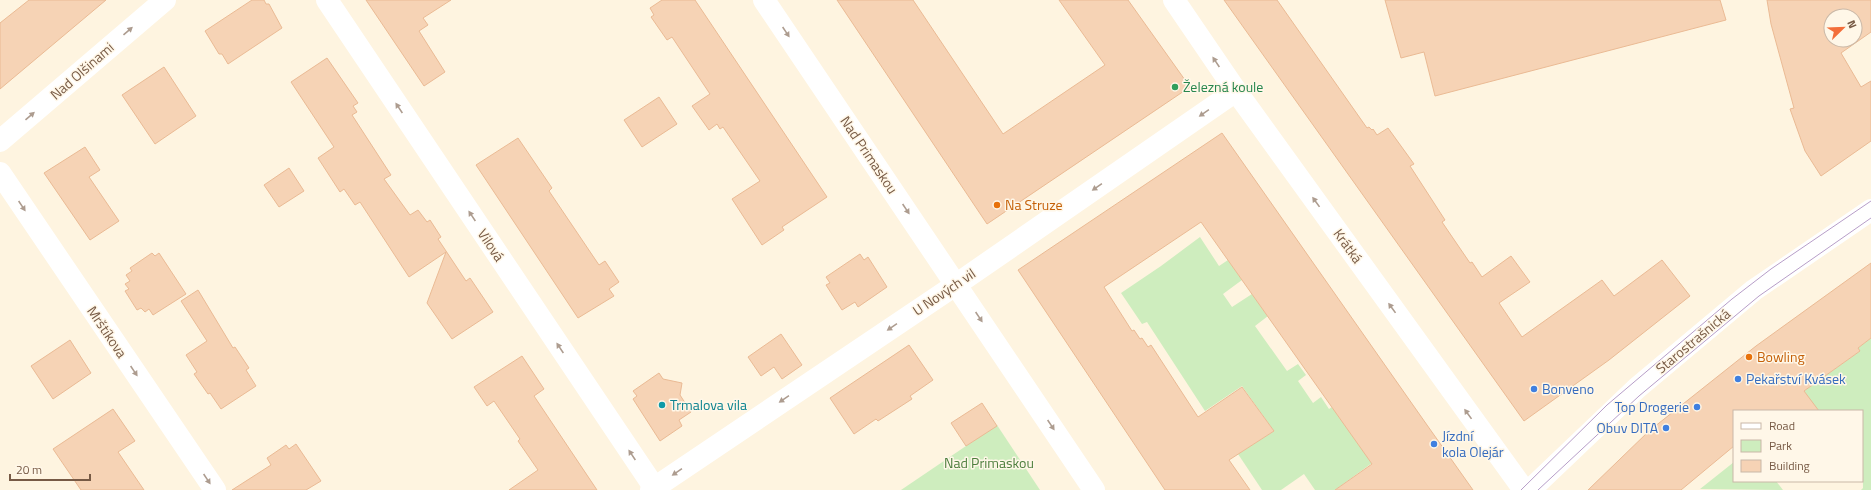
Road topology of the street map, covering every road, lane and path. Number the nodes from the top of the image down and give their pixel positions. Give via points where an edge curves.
1 (165, 0) edge
2 (327, 0) edge
3 (764, 0) edge
4 (1174, 0) edge
5 (1236, 91) junction
6 (0, 141) edge
7 (0, 173) edge
8 (1871, 210) edge
9 (957, 284) junction
10 (654, 489) edge
11 (214, 490) edge
12 (1094, 490) edge
13 (1524, 490) edge
14 (1530, 490) edge

6 -> 1 street, Nad Olšinami
10 -> 2 street, Vilová
3 -> 9 street, Nad Primaskou
5 -> 4 street, Krátká
5 -> 9 street, U Nových vil
13 -> 5 street, Krátká
7 -> 11 street, Mrštíkova
8 - 14 street, Starostrašnická via 1754,290 1637,388
9 -> 10 street, U Nových vil
9 -> 12 street, Nad Primaskou

